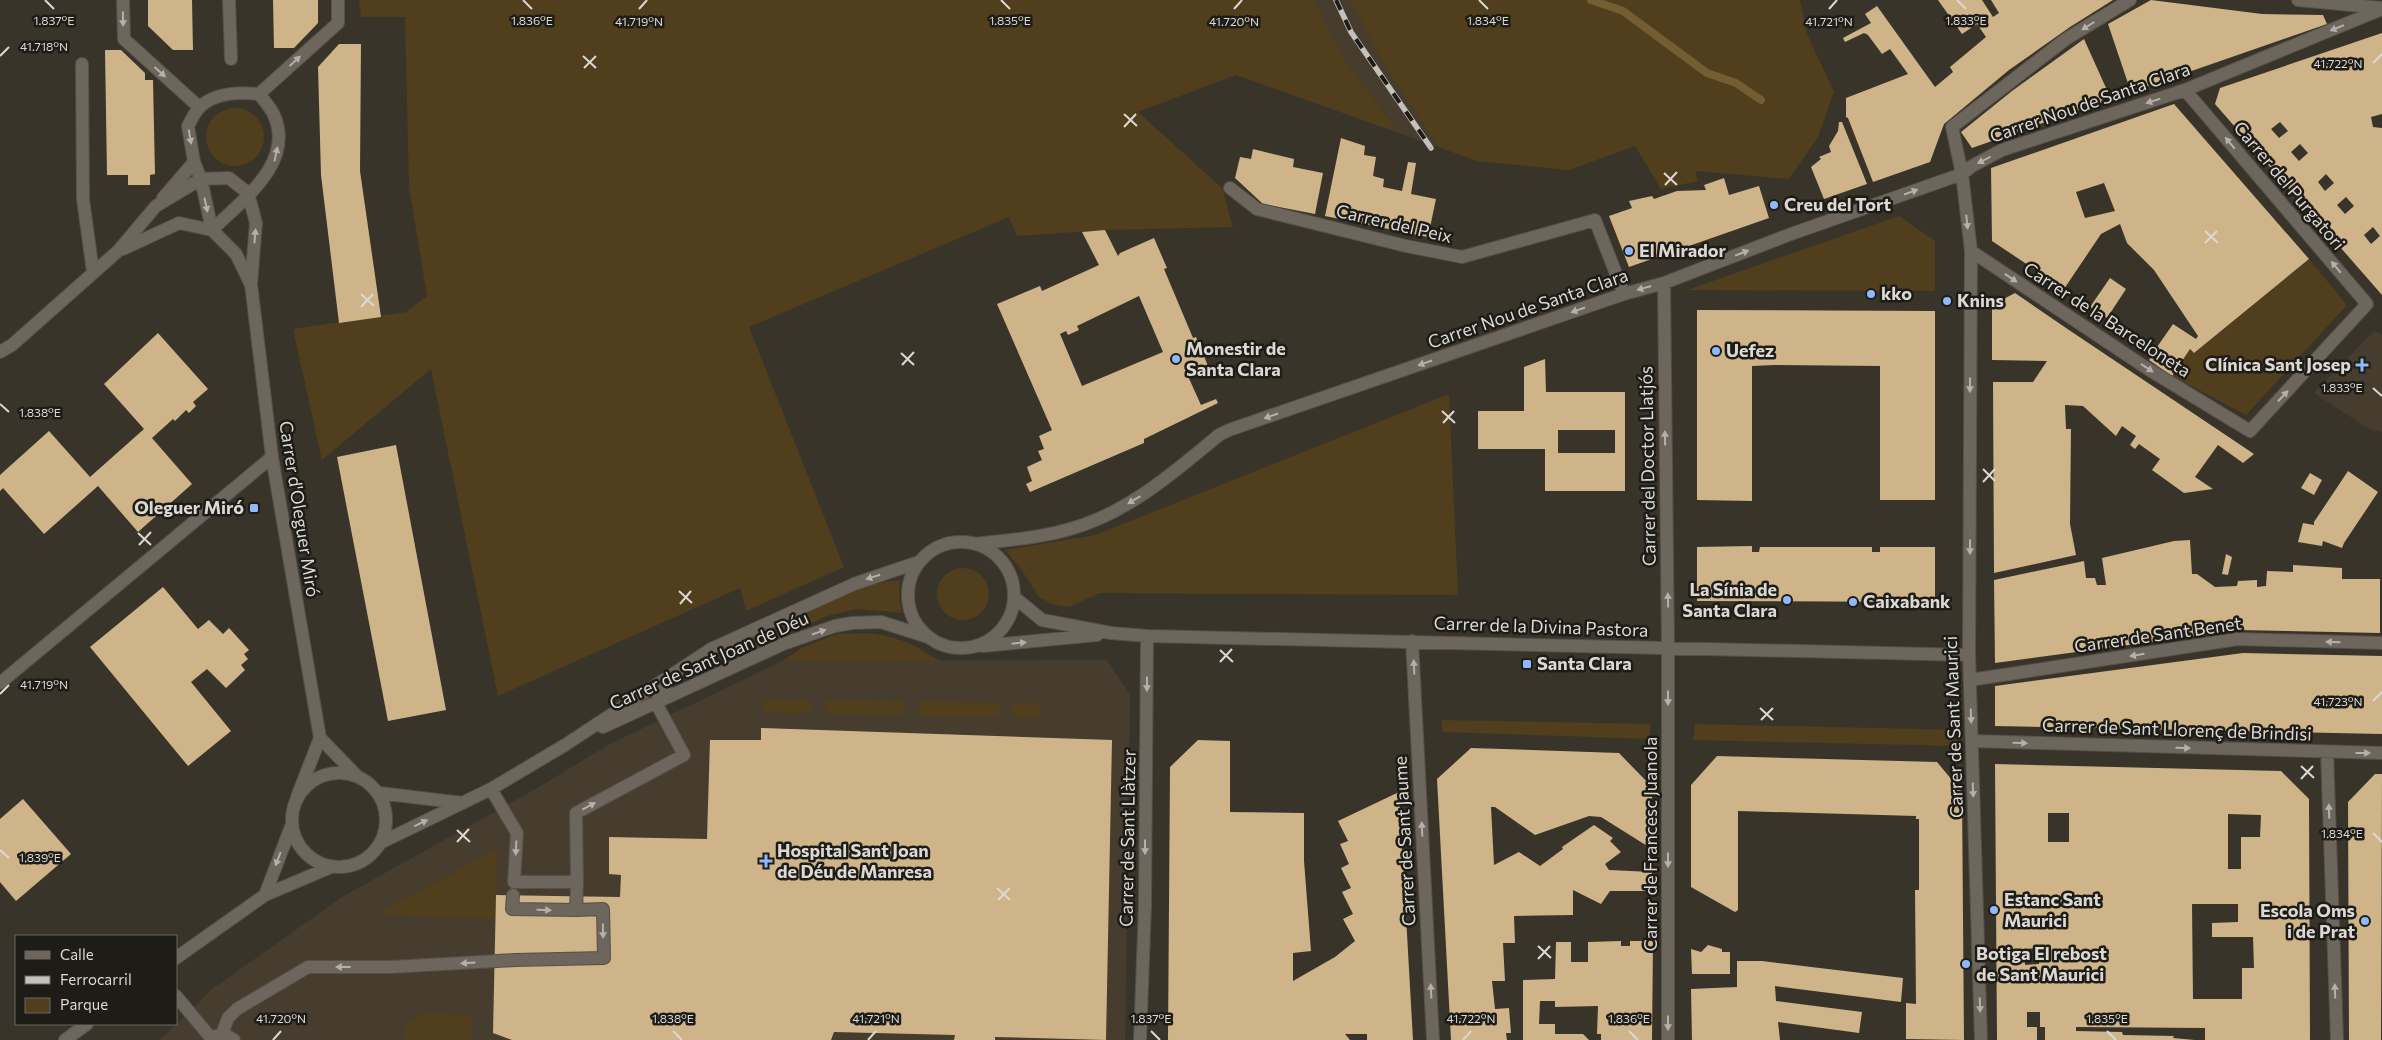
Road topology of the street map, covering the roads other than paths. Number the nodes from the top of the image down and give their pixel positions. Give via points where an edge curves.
1 (123, 0) edge
2 (229, 0) edge
3 (338, 0) edge
4 (2130, 0) edge
5 (2298, 0) edge
6 (2382, 9) edge
7 (231, 60) dead end
8 (82, 64) dead end
9 (2185, 90) junction
10 (259, 94) junction
11 (199, 107) junction
12 (194, 162) junction
13 (1962, 174) junction
14 (200, 179) junction
15 (1230, 188) dead end
16 (248, 193) junction
17 (156, 206) junction
18 (212, 230) junction
19 (118, 252) junction
20 (1971, 252) junction
21 (93, 272) junction
22 (1664, 283) junction
23 (251, 284) junction
24 (1624, 294) junction
25 (0, 352) edge
26 (2250, 431) joint
27 (272, 457) junction
28 (975, 544) junction
29 (919, 562) junction
30 (1014, 598) junction
31 (1111, 633) junction
32 (1147, 636) junction
33 (928, 637) junction
34 (1412, 641) junction
35 (2382, 643) edge
36 (970, 647) junction
37 (1668, 649) junction
38 (1969, 655) junction
39 (671, 675) junction
40 (1970, 680) junction
41 (0, 683) edge
42 (656, 703) junction
43 (320, 738) junction
44 (1972, 741) junction
45 (564, 745) junction
46 (2327, 752) junction
47 (2382, 753) edge
48 (356, 775) junction
49 (491, 789) junction
50 (379, 794) junction
51 (297, 797) junction
52 (463, 803) junction
53 (292, 824) junction
54 (380, 844) junction
55 (331, 866) junction
56 (577, 882) junction
57 (265, 894) junction
58 (513, 895) dead end
59 (576, 910) junction
60 (178, 957) edge
61 (178, 998) edge
62 (87, 1025) edge
63 (214, 1037) edge
64 (65, 1040) edge
65 (234, 1040) edge
66 (1140, 1040) edge
67 (1433, 1040) edge
68 (1668, 1040) edge
69 (1982, 1040) edge
70 (2337, 1040) edge

1 -> 11 street via 124,39
2 - 7 street
10 -> 3 street via 338,23
4 -> 13 street, Carrer de Sant Maurici via 2066,39 1952,127
5 - 6 street
6 -> 9 street, Carrer Nou de Santa Clara
8 - 21 street via 83,199
9 -> 13 street, Carrer Nou de Santa Clara via 2002,150
26 -> 9 street, Carrer del Purgatori via 2367,304
10 - 11 street via 221,95
16 -> 10 street via 258,185 274,162 279,140 273,114
11 -> 12 street via 188,126
12 - 14 street
12 - 17 street
13 -> 20 street, Carrer de Sant Maurici
22 -> 13 street, Carrer Nou de Santa Clara
14 - 16 street via 229,178
14 - 17 street
14 -> 18 street
15 - 24 street, Carrer del Peix via 1257,209 1462,257 1595,220
16 - 18 street
23 -> 16 street, Carrer d'Oleguer Miró via 256,223
17 - 19 street
18 - 19 street via 179,223
18 - 23 street, Carrer d'Oleguer Miró via 236,254
19 - 21 street
20 -> 26 street, Carrer de la Barceloneta via 2148,369
20 -> 38 street, Carrer de Sant Maurici
21 - 25 street via 12,345
22 -> 24 street, Carrer Nou de Santa Clara
37 -> 22 street, Carrer del Doctor Llatjós
23 - 27 street, Carrer d'Oleguer Miró
24 -> 28 street, Carrer Nou de Santa Clara via 1229,430 1153,488 1091,522 1070,530
27 - 41 street
27 - 43 street, Carrer d'Oleguer Miró
28 - 29 street via 944,544
28 - 30 street via 991,551 1004,564 1010,574
29 - 33 street via 910,578 908,596 911,615
29 -> 39 street, Carrer de Sant Joan de Déu via 845,588 711,649
30 - 31 street, Carrer de la Divina Pastora via 1042,620
30 - 36 street via 1001,630 982,644
31 - 32 street, Carrer de la Divina Pastora
36 -> 31 street, Carrer de la Divina Pastora
32 - 34 street, Carrer de la Divina Pastora
32 -> 66 street, Carrer de Sant Llàtzer via 1145,905
33 - 36 street via 948,646
42 -> 33 street, Carrer de Sant Joan de Déu via 783,644 835,626 852,622 881,622
34 - 37 street, Carrer de la Divina Pastora
67 -> 34 street, Carrer de Sant Jaume
35 -> 40 street, Carrer de Sant Benet via 2238,639
37 - 38 street, Carrer de la Divina Pastora
37 -> 68 street, Carrer de Francesc Juanola
38 - 40 street, Carrer de Sant Maurici
39 - 42 street
39 - 45 street, Carrer de Sant Joan de Déu
40 -> 44 street, Carrer de Sant Maurici
42 - 45 street, Carrer de Sant Joan de Déu
56 -> 42 street via 576,813 684,755
43 - 48 street
43 - 51 street
44 -> 46 street, Carrer de Sant Llorenç de Brindisi
44 -> 69 street, Carrer de Sant Maurici
45 - 49 street, Carrer de Sant Joan de Déu
46 -> 47 street, Carrer de Sant Llorenç de Brindisi
70 -> 46 street
48 - 50 street via 369,782
48 - 51 street via 329,773 316,778
49 - 52 street, Carrer de Sant Joan de Déu
49 -> 56 street via 517,833 514,882
50 - 52 street
50 - 54 street via 387,818
51 - 53 street
54 -> 52 street, Carrer de Sant Joan de Déu
53 - 55 street via 295,839 304,852 316,862
53 -> 57 street
54 - 55 street via 359,862 346,867
55 - 57 street
56 - 59 street
57 - 60 street
58 -> 59 street via 512,909
59 -> 63 street via 603,909 604,958 392,967 308,967 237,1009
61 - 63 street
62 - 64 street
63 - 65 street

